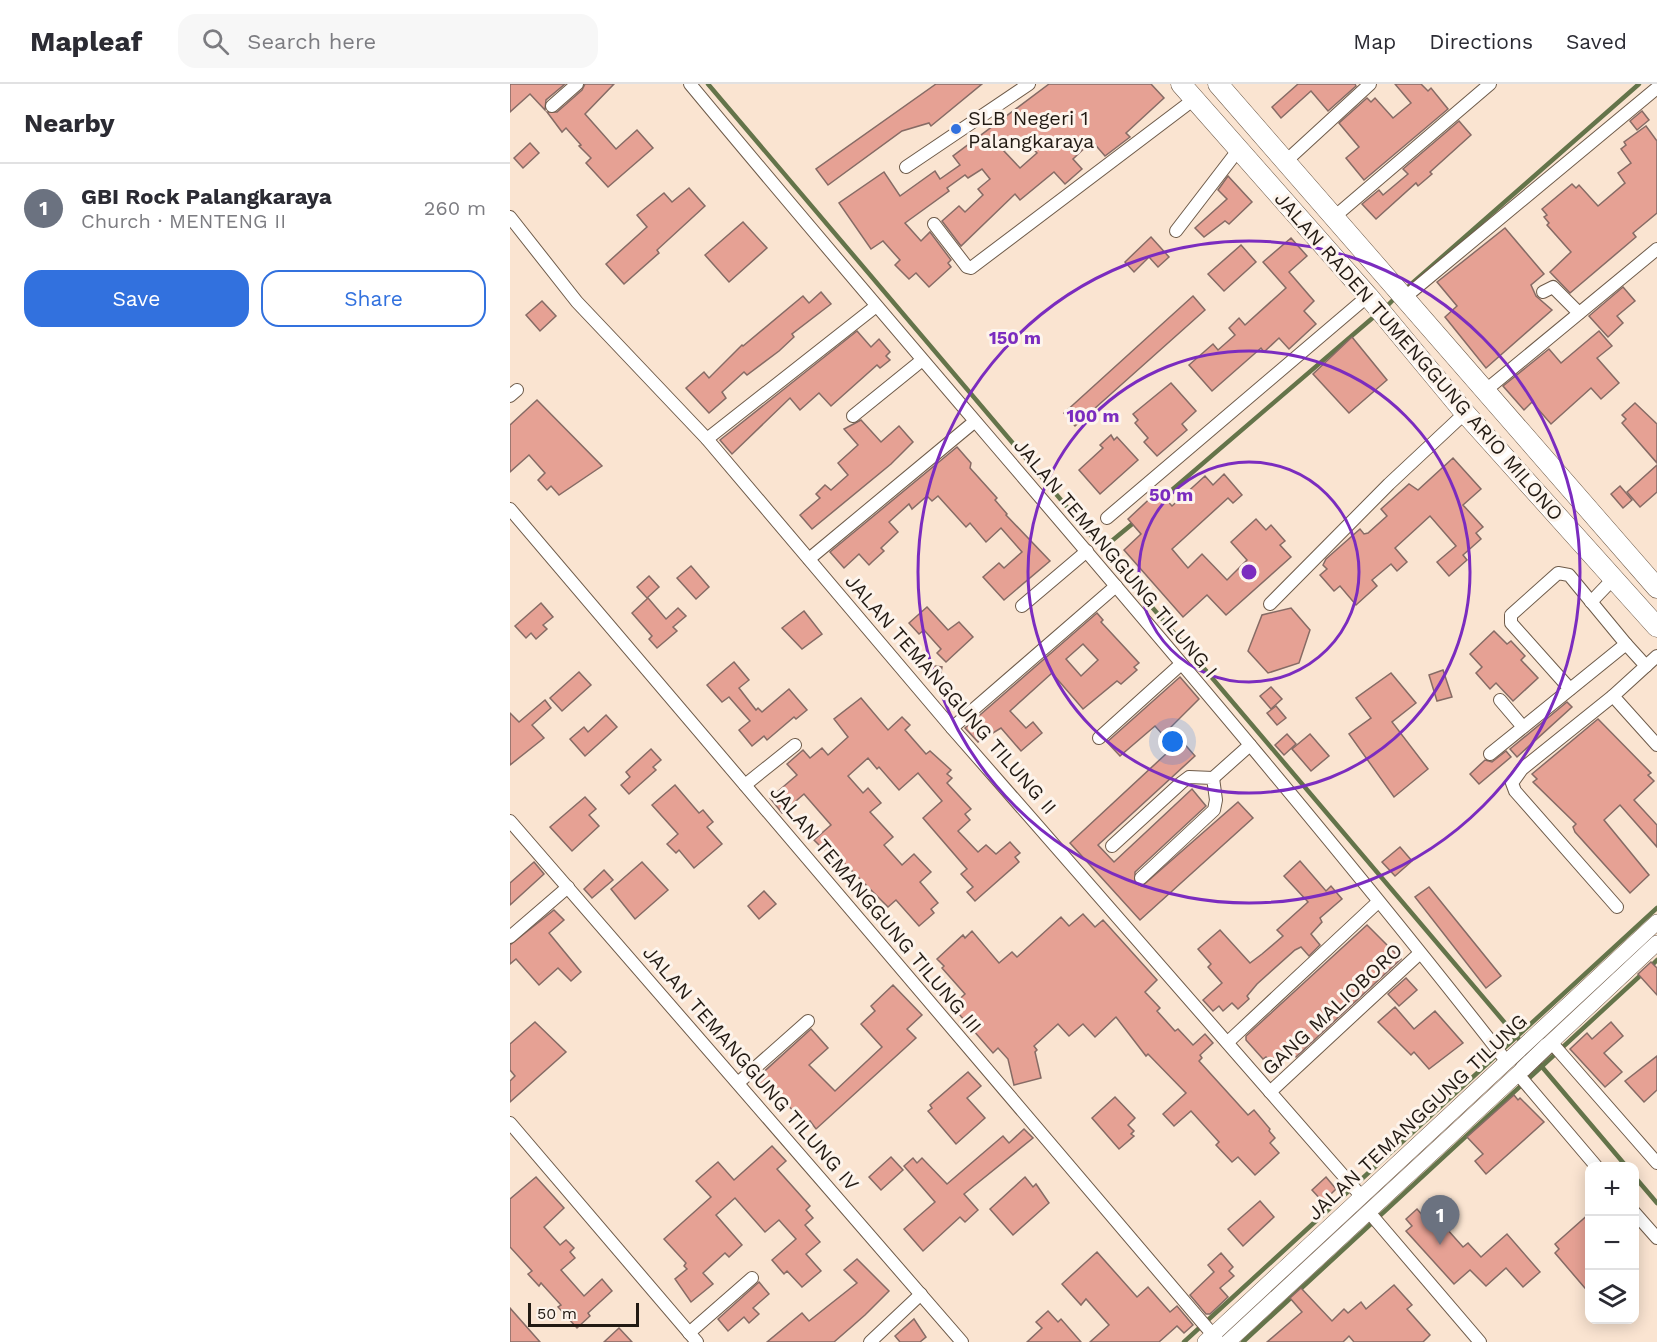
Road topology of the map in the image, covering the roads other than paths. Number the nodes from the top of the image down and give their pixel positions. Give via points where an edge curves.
1 (577, 84) edge
2 (690, 84) edge
3 (1029, 84) edge
4 (1181, 84) edge
5 (1218, 84) edge
6 (1370, 84) edge
7 (1490, 84) edge
8 (1657, 88) edge
9 (1193, 99) junction
10 (552, 106) dead end
11 (1239, 149) junction
12 (1285, 162) junction
13 (906, 167) dead end
14 (510, 217) edge
15 (1333, 218) junction
16 (934, 224) dead end
17 (1176, 231) dead end
18 (1657, 249) edge
19 (1368, 257) junction
20 (1348, 274) junction
21 (1398, 291) junction
22 (1543, 292) dead end
23 (1369, 297) junction
24 (875, 307) junction
25 (1579, 313) junction
26 (921, 360) junction
27 (1486, 390) junction
28 (1466, 413) junction
29 (853, 416) dead end
30 (974, 422) junction
31 (707, 439) junction
32 (510, 509) edge
33 (1107, 518) dead end
34 (1087, 551) junction
35 (810, 559) junction
36 (1613, 579) junction
37 (1116, 585) junction
38 (1657, 587) edge
39 (1591, 602) junction
40 (1270, 603) dead end
41 (1022, 606) dead end
42 (1657, 627) edge
43 (1626, 644) junction
44 (1657, 656) edge
45 (1180, 665) junction
46 (1646, 666) junction
47 (1570, 689) junction
48 (1613, 696) junction
49 (1500, 700) dead end
50 (1523, 727) junction
51 (952, 728) junction
52 (1099, 738) dead end
53 (795, 745) dead end
54 (1250, 745) junction
55 (1657, 745) edge
56 (1490, 754) dead end
57 (1214, 778) junction
58 (745, 785) junction
59 (510, 820) edge
60 (1112, 846) dead end
61 (1141, 878) dead end
62 (568, 887) junction
63 (1378, 902) junction
64 (1617, 907) dead end
65 (1657, 922) edge
66 (510, 937) edge
67 (1657, 943) edge
68 (1420, 953) junction
69 (1621, 966) junction
70 (808, 1021) dead end
71 (1228, 1041) junction
72 (1544, 1041) junction
73 (1515, 1065) junction
74 (738, 1083) junction
75 (1270, 1092) junction
76 (510, 1123) edge
77 (1592, 1162) edge
78 (1657, 1163) edge
79 (1365, 1204) junction
80 (1638, 1216) edge
81 (1657, 1238) edge
82 (752, 1278) dead end
83 (921, 1294) junction
84 (693, 1337) edge
85 (1212, 1340) edge
86 (870, 1342) edge
87 (962, 1342) edge
88 (1228, 1342) edge
89 (1480, 1342) edge

1 - 10 street
2 - 24 street, JALAN TEMANGGUNG TILUNG I
3 - 13 street
4 - 9 highway, JALAN RADEN TUMENGGUNG ARIO MILONO
5 - 12 highway, JALAN RADEN TUMENGGUNG ARIO MILONO
6 - 12 street
7 - 15 street
8 - 21 street
9 - 11 highway, JALAN RADEN TUMENGGUNG ARIO MILONO
9 - 16 street via 971,268
11 - 17 street
11 - 20 highway, JALAN RADEN TUMENGGUNG ARIO MILONO
12 - 15 highway, JALAN RADEN TUMENGGUNG ARIO MILONO
14 - 31 street, JALAN TEMANGGUNG TILUNG II via 607,335
15 - 19 highway, JALAN RADEN TUMENGGUNG ARIO MILONO
18 - 25 street
19 - 20 highway
19 - 21 highway, JALAN RADEN TUMENGGUNG ARIO MILONO
20 - 23 highway, JALAN RADEN TUMENGGUNG ARIO MILONO
21 - 27 highway, JALAN RADEN TUMENGGUNG ARIO MILONO
22 - 25 street via 1553,287
23 - 28 highway, JALAN RADEN TUMENGGUNG ARIO MILONO
23 - 33 street
24 - 26 street, JALAN TEMANGGUNG TILUNG I
24 - 31 street
25 - 27 street
26 - 29 street
26 - 30 street, JALAN TEMANGGUNG TILUNG I
27 - 38 highway, JALAN RADEN TUMENGGUNG ARIO MILONO
28 - 36 highway, JALAN RADEN TUMENGGUNG ARIO MILONO
28 - 40 street
30 - 34 street, JALAN TEMANGGUNG TILUNG I
30 - 35 street
31 - 35 street, JALAN TEMANGGUNG TILUNG II
32 - 58 street, JALAN TEMANGGUNG TILUNG III
34 - 37 street, JALAN TEMANGGUNG TILUNG I
34 - 41 street
35 - 51 street, JALAN TEMANGGUNG TILUNG II
36 - 39 street
36 - 42 highway, JALAN RADEN TUMENGGUNG ARIO MILONO
37 - 45 street, JALAN TEMANGGUNG TILUNG I
37 - 51 street
39 - 43 street
39 - 47 street via 1569,575 1558,573 1511,615 1511,622
43 - 46 street
43 - 47 street
44 - 46 street
45 - 52 street
45 - 54 street, JALAN TEMANGGUNG TILUNG I
46 - 48 street
47 - 50 street
48 - 55 street
48 - 64 street via 1522,770 1512,783
49 - 50 street
50 - 56 street
51 - 71 street, JALAN TEMANGGUNG TILUNG II
53 - 58 street
54 - 57 street
54 - 63 street, JALAN TEMANGGUNG TILUNG I
57 - 60 street via 1190,777 1181,783
57 - 61 street via 1214,810
58 - 85 street, JALAN TEMANGGUNG TILUNG III
59 - 62 street, JALAN TEMANGGUNG TILUNG IV
62 - 66 street
62 - 74 street, JALAN TEMANGGUNG TILUNG IV
63 - 68 street, JALAN TEMANGGUNG TILUNG I
63 - 71 street
65 - 69 street, JALAN TEMANGGUNG TILUNG
67 - 69 street, JALAN TEMANGGUNG TILUNG
68 - 73 street, JALAN TEMANGGUNG TILUNG I
68 - 75 street, GANG MALIOBORO
69 - 72 street, JALAN TEMANGGUNG TILUNG
70 - 74 street
71 - 75 street, JALAN TEMANGGUNG TILUNG II
72 - 73 main road, JALAN TEMANGGUNG TILUNG
72 - 78 street
73 - 77 street, JALAN TEMANGGUNG TILUNG I
73 - 79 street, JALAN TEMANGGUNG TILUNG
74 - 83 street, JALAN TEMANGGUNG TILUNG IV
75 - 79 street, JALAN TEMANGGUNG TILUNG II
76 - 84 street
79 - 85 street, JALAN TEMANGGUNG TILUNG
79 - 88 street
79 - 89 street, JALAN TEMANGGUNG TILUNG II
80 - 81 street
82 - 84 street
83 - 86 street
83 - 87 street, JALAN TEMANGGUNG TILUNG IV

